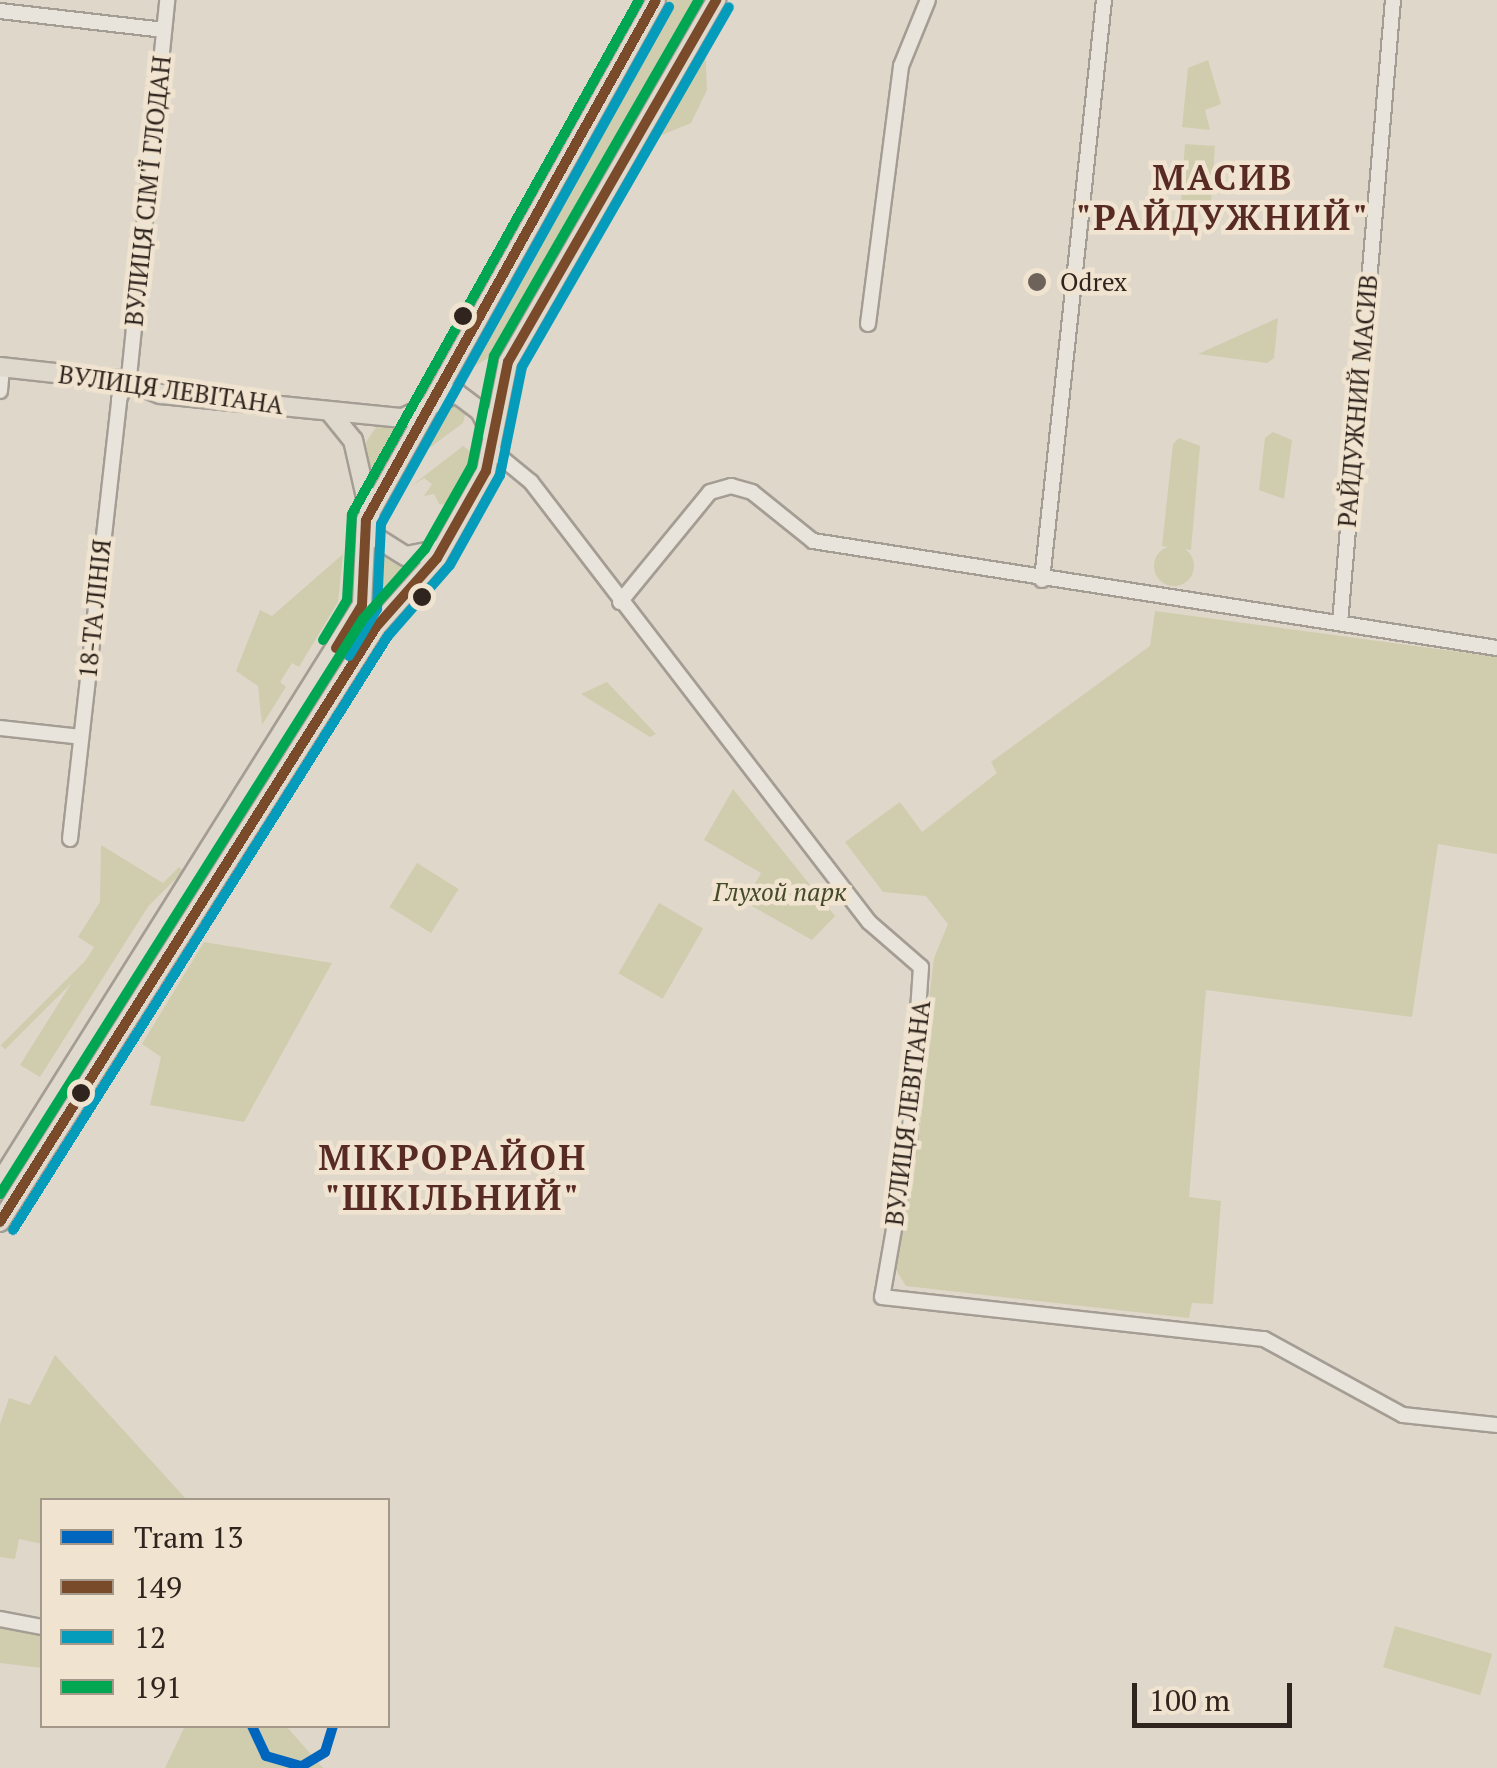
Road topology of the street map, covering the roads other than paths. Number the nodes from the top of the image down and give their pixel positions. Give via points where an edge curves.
1 (167, 0) edge
2 (656, 0) edge
3 (716, 0) edge
4 (928, 0) edge
5 (1104, 0) edge
6 (1393, 0) edge
7 (0, 11) edge
8 (164, 30) junction
9 (868, 324) dead end
10 (1, 367) edge
11 (128, 381) junction
12 (0, 391) edge
13 (432, 403) junction
14 (330, 412) junction
15 (492, 443) junction
16 (366, 520) junction
17 (442, 549) junction
18 (1042, 580) junction
19 (620, 602) junction
20 (1340, 624) junction
21 (1497, 648) edge
22 (0, 728) edge
23 (81, 737) junction
24 (70, 838) dead end
25 (95, 1050) junction
26 (0, 1182) edge
27 (0, 1222) edge
28 (1497, 1426) edge
29 (0, 1619) edge
30 (40, 1626) edge

1 - 8 street, ВУЛИЦЯ СІМ'Ї ГЛОДАН
2 - 13 main road
3 - 15 main road via 508,362
4 - 9 street via 900,72
5 - 18 street
6 - 20 street, РАЙДУЖНИЙ МАСИВ
7 - 8 street
8 - 11 street, ВУЛИЦЯ СІМ'Ї ГЛОДАН
10 - 11 main road, ВУЛИЦЯ ЛЕВІТАНА
10 - 12 street
11 - 14 main road, ВУЛИЦЯ ЛЕВІТАНА via 161,394
11 - 23 street, 18-ТА ЛІНІЯ via 119,399
13 - 14 main road, ВУЛИЦЯ ЛЕВІТАНА via 403,418
13 - 15 main road, ВУЛИЦЯ ЛЕВІТАНА via 451,392 469,398
13 - 16 main road
14 - 16 main road via 359,457
15 - 17 main road
15 - 19 street, ВУЛИЦЯ ЛЕВІТАНА via 531,482
16 - 17 main road via 374,537 406,556
16 - 25 main road via 362,604
17 - 25 main road via 376,627
18 - 19 street via 814,542 752,492 731,486 710,492
18 - 20 street
19 - 28 street, ВУЛИЦЯ ЛЕВІТАНА via 869,922 921,966 908,1143 882,1297 1264,1339 1402,1415
20 - 21 street
22 - 23 street
23 - 24 street, 18-ТА ЛІНІЯ
25 - 26 main road
25 - 27 main road
29 - 30 street

